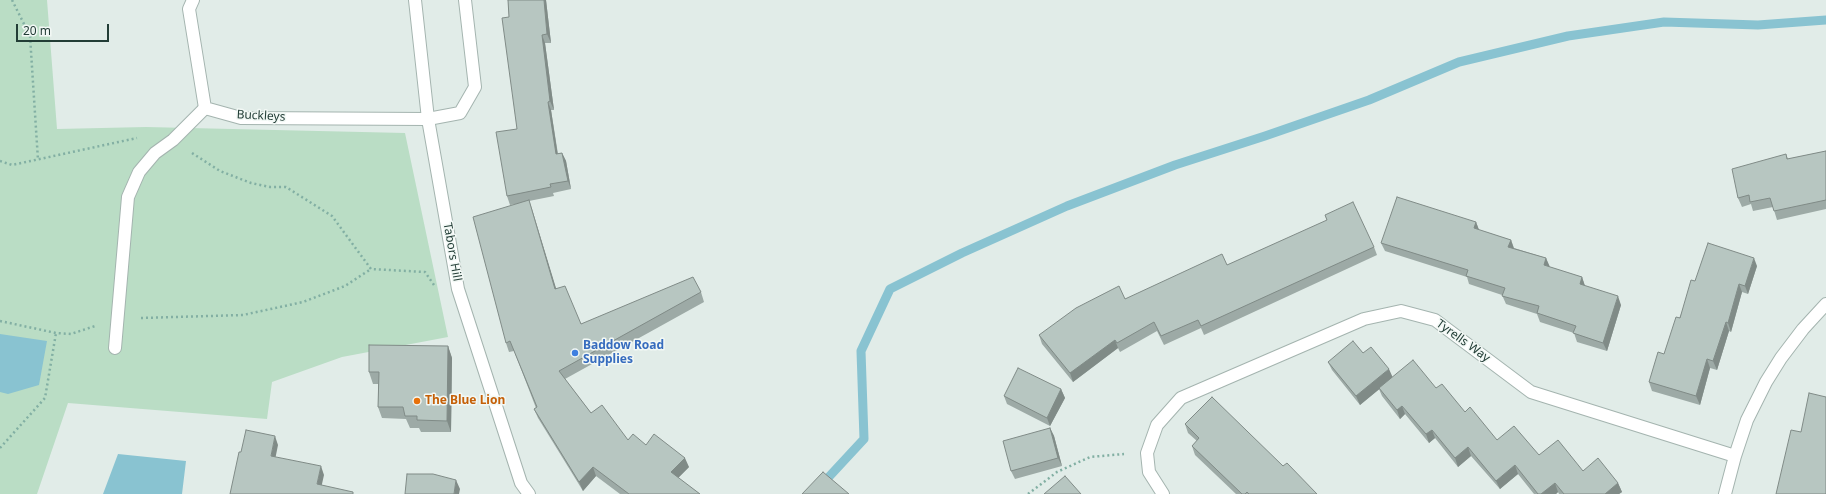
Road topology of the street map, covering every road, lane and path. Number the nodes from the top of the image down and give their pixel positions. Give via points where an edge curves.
1 (12, 0) edge
2 (193, 0) edge
3 (415, 0) edge
4 (465, 0) edge
5 (204, 108) junction
6 (428, 119) junction
7 (173, 140) junction
8 (38, 160) junction
9 (0, 161) edge
10 (371, 269) junction
11 (458, 289) junction
12 (1826, 304) edge
13 (118, 318) junction
14 (0, 321) edge
15 (56, 333) junction
16 (115, 348) dead end
17 (0, 448) edge
18 (1147, 453) junction
19 (1735, 456) junction
20 (529, 494) edge
21 (1028, 494) edge
22 (1163, 494) edge
23 (1725, 494) edge

1 - 8 path via 30,36
2 - 5 street via 189,9
3 - 6 street, Tabors Hill
4 - 6 street, Buckleys via 475,87 460,113
5 - 6 street, Buckleys via 241,118
5 - 7 street
6 - 11 street, Tabors Hill
7 - 8 path via 165,132
7 - 10 path via 220,171 251,183 286,187 332,216
7 - 13 street via 155,152 139,172 128,197
8 - 9 path via 12,165
10 - 11 path via 424,272 434,285
10 - 13 path via 345,286 303,302 243,315
11 - 20 street, Tabors Hill via 521,483
12 - 19 street via 1781,358 1747,420
13 - 15 path via 71,334
13 - 16 street
14 - 15 path
15 - 17 path via 45,398
18 - 19 street, Tyrells Way via 1157,426 1181,398 1364,319 1401,311 1435,320 1531,392
18 - 21 path via 1090,457 1057,472
18 - 22 street via 1150,472
19 - 23 street

